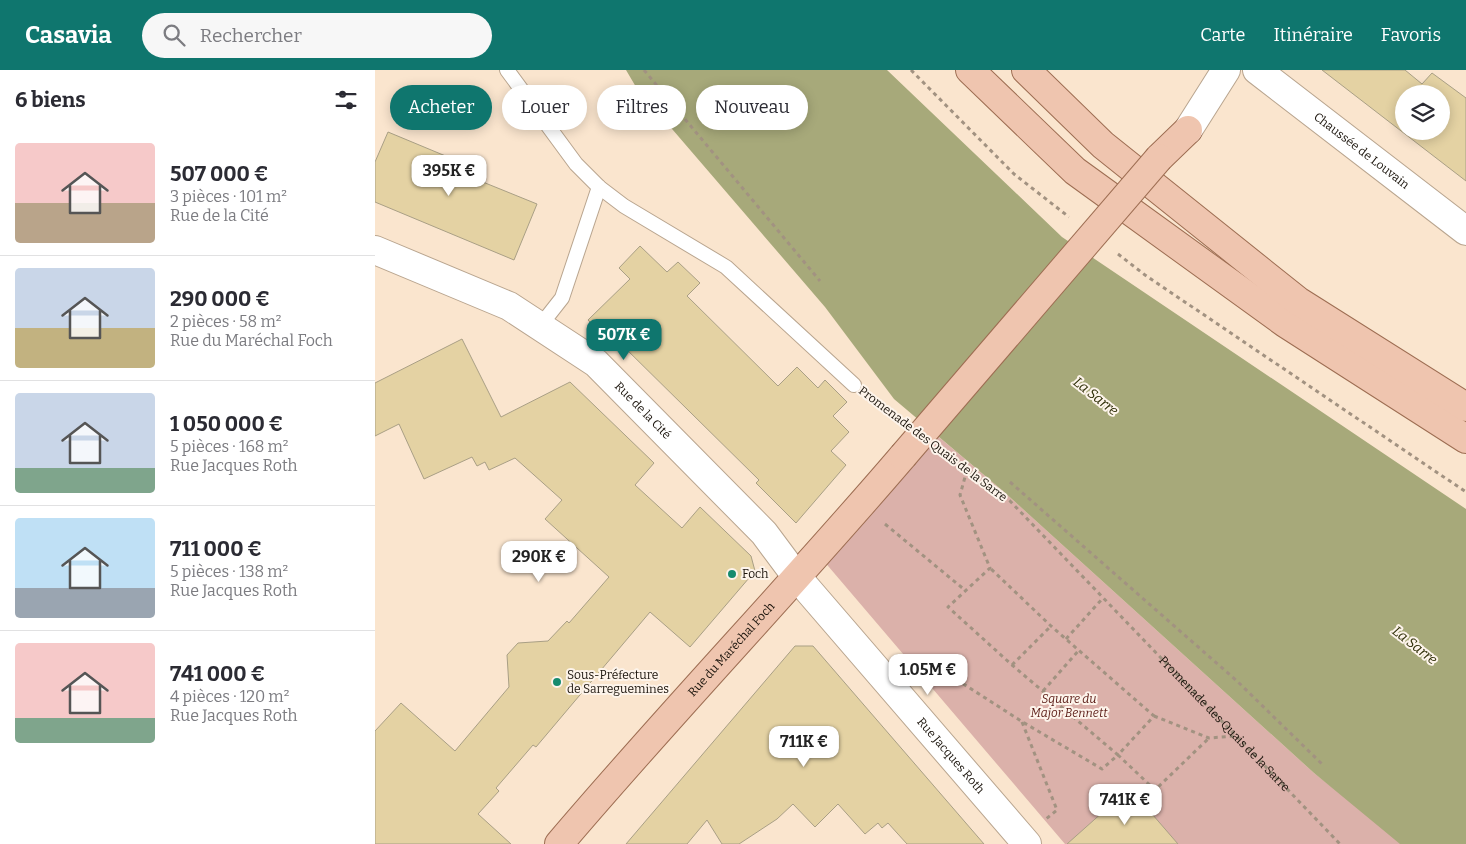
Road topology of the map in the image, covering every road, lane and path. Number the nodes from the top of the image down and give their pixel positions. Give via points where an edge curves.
1 (507, 70) edge
2 (644, 70) edge
3 (911, 70) edge
4 (970, 70) edge
5 (1026, 70) edge
6 (1226, 70) edge
7 (1257, 70) edge
8 (1188, 130) joint
9 (599, 187) junction
10 (1076, 222) dead end
11 (1466, 231) edge
12 (375, 250) edge
13 (1115, 252) dead end
14 (820, 281) dead end
15 (540, 326) junction
16 (854, 385) joint
17 (1466, 407) edge
18 (899, 419) dead end
19 (1466, 439) edge
20 (944, 453) dead end
21 (967, 470) junction
22 (1010, 482) dead end
23 (1466, 492) edge
24 (862, 504) junction
25 (990, 568) junction
26 (796, 576) junction
27 (966, 591) junction
28 (1103, 598) junction
29 (1051, 626) junction
30 (1066, 639) junction
31 (1079, 650) junction
32 (1012, 665) junction
33 (888, 682) junction
34 (1043, 691) junction
35 (1154, 716) junction
36 (1021, 721) junction
37 (1236, 736) junction
38 (1209, 738) junction
39 (1118, 755) junction
40 (1323, 765) dead end
41 (1024, 841) edge
42 (559, 844) edge
43 (1340, 844) edge

1 - 9 lane, Promenade des Quais de la Sarre via 576,164
2 - 14 path
3 - 10 path via 1014,174
4 - 19 main road via 1075,171 1285,323
5 - 17 main road via 1103,145 1298,301
6 - 8 street
7 - 11 street, Chaussée de Louvain
8 - 24 main road, Rue du Maréchal Foch, bridge via 1159,158
9 - 15 lane via 562,298
9 - 16 lane, Promenade des Quais de la Sarre via 624,206 726,267
12 - 15 street, Rue de la Cité via 509,306
13 - 23 path
15 - 26 street, Rue de la Cité via 596,363 764,533
16 - 18 path, Promenade des Quais de la Sarre
20 - 21 path, Promenade des Quais de la Sarre
21 - 25 path via 960,495
21 - 28 path, Promenade des Quais de la Sarre via 1010,501
22 - 40 path via 1237,682
24 - 26 main road, Rue du Maréchal Foch
24 - 27 path
25 - 27 path
25 - 29 path
26 - 33 street, Rue Jacques Roth
26 - 42 main road, Rue du Maréchal Foch
27 - 32 path via 948,607
28 - 30 path
28 - 37 path, Promenade des Quais de la Sarre
29 - 30 path
29 - 32 path
30 - 31 path
31 - 34 path
31 - 35 path
32 - 34 path
33 - 36 path via 920,656
33 - 41 street, Rue Jacques Roth
34 - 39 path
35 - 38 path
35 - 39 path
36 - 39 path via 1103,769
36 - 41 path via 1057,810
37 - 38 path
37 - 43 path, Promenade des Quais de la Sarre
38 - 39 path via 1155,790

